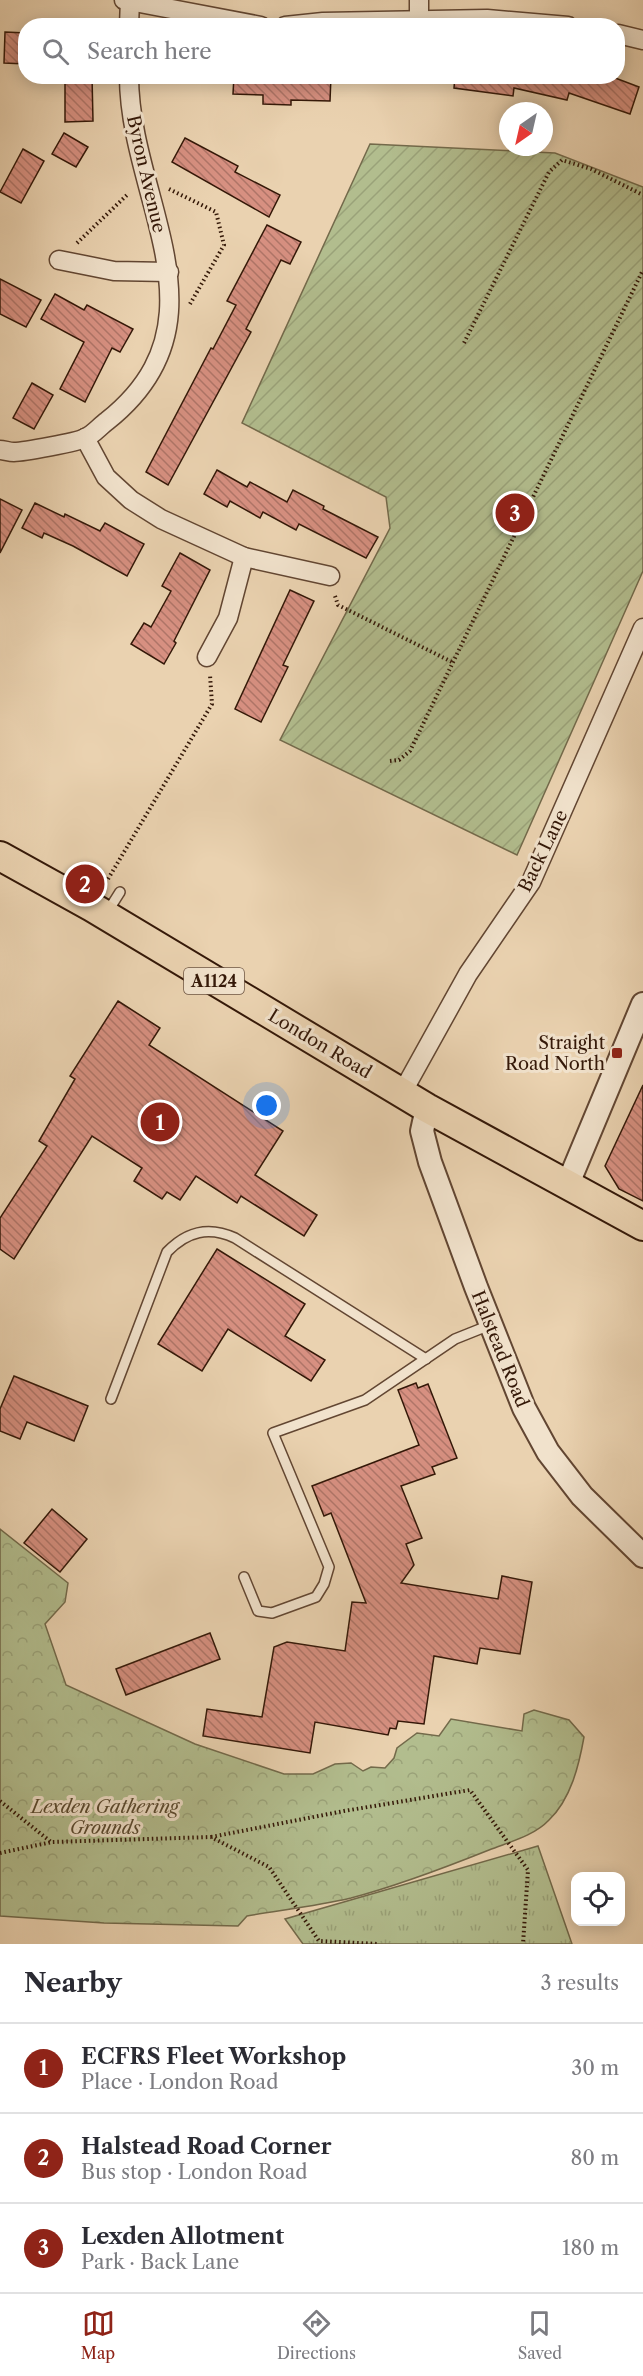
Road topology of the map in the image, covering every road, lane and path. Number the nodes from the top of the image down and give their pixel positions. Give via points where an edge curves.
1 (124, 0) edge
2 (130, 0) edge
3 (419, 0) edge
4 (129, 18) edge
5 (214, 18) edge
6 (419, 18) edge
7 (625, 36) edge
8 (643, 40) edge
9 (130, 84) edge
10 (643, 195) edge
11 (59, 260) dead end
12 (643, 270) edge
13 (169, 272) junction
14 (464, 344) dead end
15 (85, 438) junction
16 (0, 450) edge
17 (244, 557) junction
18 (330, 576) joint
19 (643, 628) edge
20 (207, 657) joint
21 (452, 662) junction
22 (390, 761) dead end
23 (0, 856) edge
24 (120, 892) dead end
25 (98, 911) junction
26 (643, 1004) edge
27 (402, 1093) junction
28 (427, 1108) junction
29 (567, 1186) junction
30 (643, 1226) edge
31 (490, 1324) junction
32 (426, 1359) junction
33 (111, 1399) dead end
34 (643, 1556) edge
35 (244, 1577) dead end
36 (0, 1801) edge
37 (211, 1838) junction
38 (52, 1842) junction
39 (0, 1853) edge
40 (379, 1944) edge
41 (523, 1944) edge

1 - 2 street
2 - 4 street
2 - 5 street
3 - 6 street
7 - 8 street
9 - 13 street, Byron Avenue via 132,120
10 - 14 path via 562,160 549,171
11 - 13 street via 114,271
12 - 21 path
13 - 15 street, Byron Avenue via 168,334 156,366 132,398
15 - 16 street, Byron Avenue via 13,452
15 - 17 street via 106,477 131,500 161,519
17 - 18 street
17 - 20 street via 228,618
18 - 21 path via 338,605
19 - 27 street, Back Lane via 531,882 468,974
20 - 25 path via 212,704
21 - 22 path via 410,751 399,760
23 - 25 main road, London Road / A1124
24 - 25 lane
25 - 27 main road, London Road / A1124
26 - 29 street
27 - 28 main road, London Road / A1124
28 - 29 main road, London Road / A1124
28 - 31 street, Halstead Road via 422,1131 430,1162
29 - 30 main road, London Road / A1124
31 - 32 lane via 455,1339
31 - 34 street, Halstead Road via 524,1408 548,1452 582,1496
32 - 33 lane via 235,1238 206,1231 182,1239 167,1252
32 - 35 lane via 365,1400 273,1433 329,1567 316,1597 272,1613 258,1611
36 - 38 path
37 - 38 path
37 - 40 path via 269,1867 319,1941
37 - 41 path via 470,1790 528,1870
38 - 39 path

